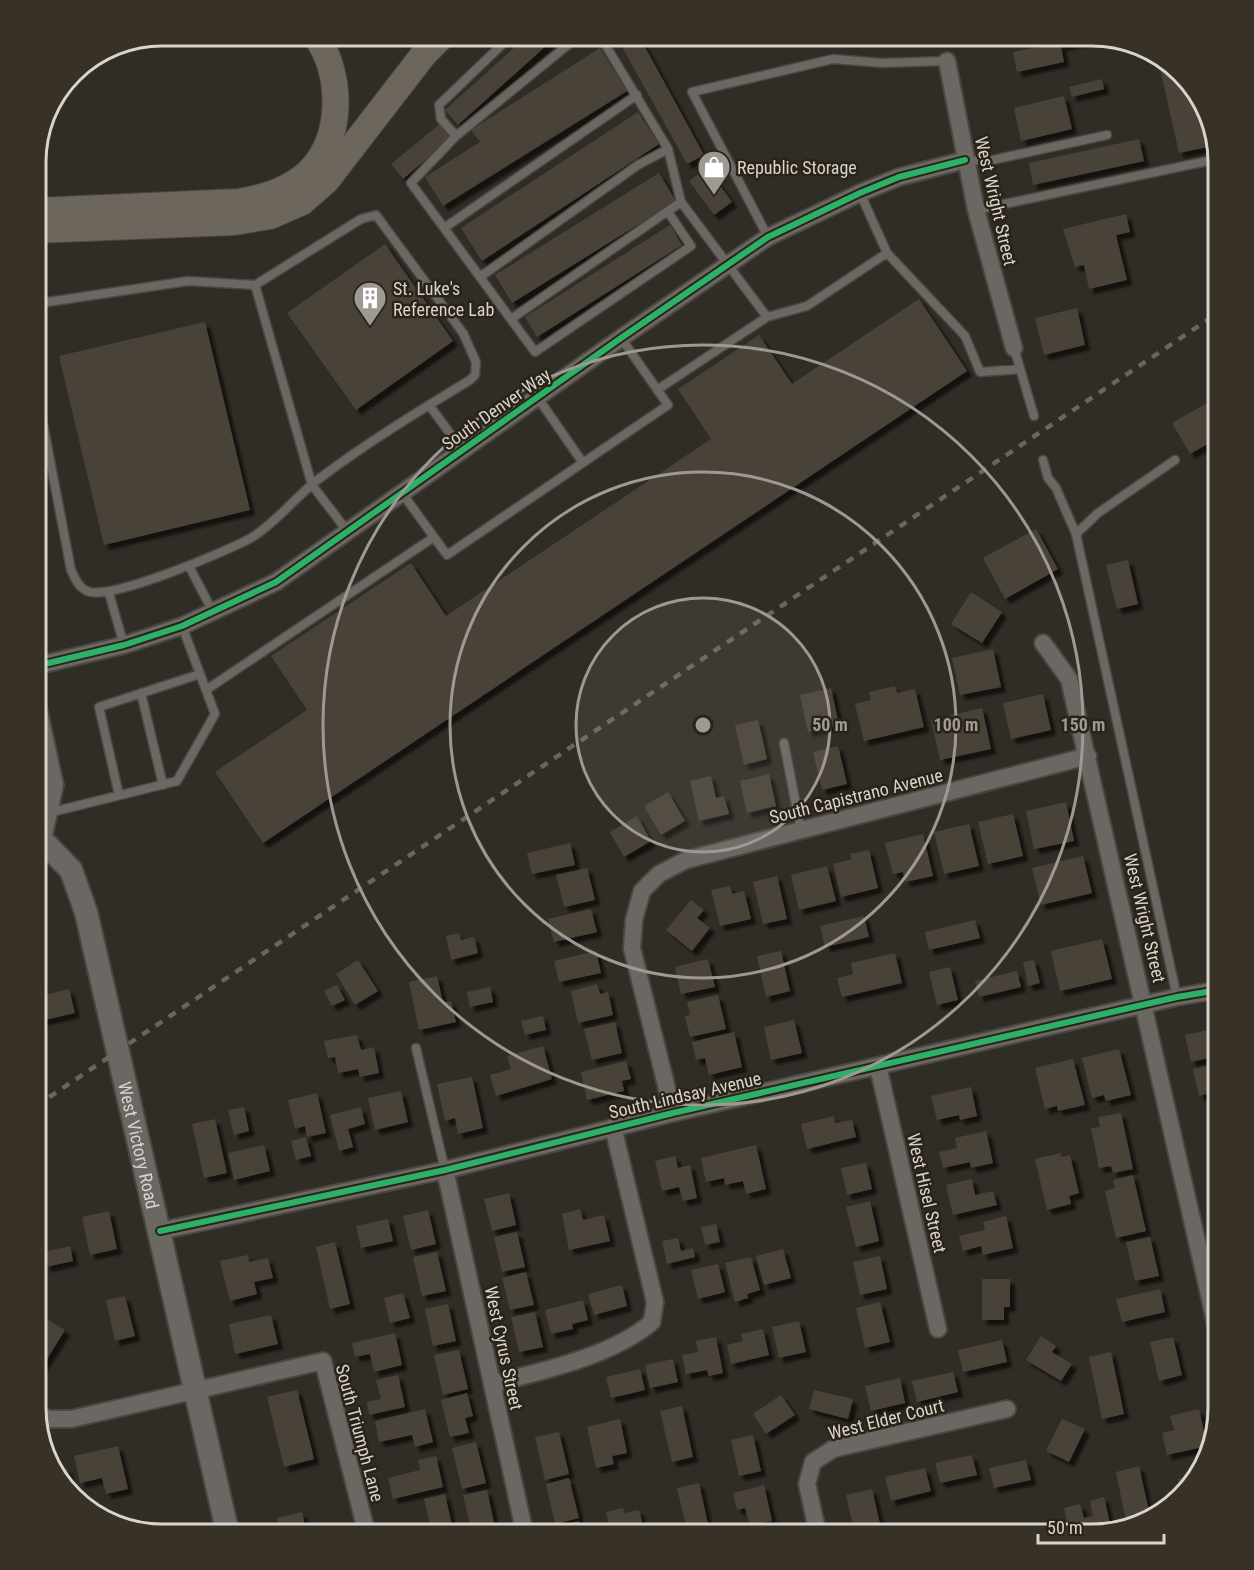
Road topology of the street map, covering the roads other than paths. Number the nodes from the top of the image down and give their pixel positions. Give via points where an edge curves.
1 (321, 46) edge
2 (432, 46) edge
3 (500, 46) edge
4 (566, 46) edge
5 (607, 46) edge
6 (947, 61) joint
7 (637, 95) junction
8 (1107, 135) dead end
9 (456, 136) junction
10 (668, 149) junction
11 (966, 160) junction
12 (1208, 161) edge
13 (860, 193) junction
14 (681, 202) junction
15 (976, 210) junction
16 (47, 211) edge
17 (668, 212) junction
18 (444, 228) junction
19 (47, 230) edge
20 (768, 237) junction
21 (887, 253) junction
22 (728, 262) junction
23 (480, 277) junction
24 (255, 285) junction
25 (47, 302) edge
26 (767, 317) junction
27 (511, 320) junction
28 (621, 338) junction
29 (1014, 348) joint
30 (1020, 369) junction
31 (657, 390) junction
32 (538, 398) junction
33 (429, 405) junction
34 (1035, 416) dead end
35 (47, 443) edge
36 (463, 451) junction
37 (1043, 460) dead end
38 (1175, 460) dead end
39 (583, 463) junction
40 (312, 485) junction
41 (402, 493) junction
42 (348, 533) junction
43 (1076, 534) junction
44 (434, 537) junction
45 (189, 566) junction
46 (109, 593) junction
47 (213, 612) junction
48 (182, 626) junction
49 (1043, 643) dead end
50 (124, 645) junction
51 (47, 663) edge
52 (200, 674) junction
53 (206, 690) junction
54 (141, 693) junction
55 (784, 743) dead end
56 (47, 746) edge
57 (1089, 756) junction
58 (163, 785) junction
59 (119, 795) junction
60 (47, 813) joint
61 (801, 831) junction
62 (46, 843) edge
63 (1208, 992) edge
64 (1177, 997) junction
65 (1144, 1004) junction
66 (416, 1048) dead end
67 (879, 1066) junction
68 (673, 1113) junction
69 (613, 1127) junction
70 (445, 1170) junction
71 (160, 1231) junction
72 (1208, 1278) edge
73 (938, 1329) dead end
74 (492, 1384) junction
75 (195, 1389) junction
76 (1007, 1409) dead end
77 (47, 1418) edge
78 (226, 1524) edge
79 (364, 1524) edge
80 (523, 1524) edge
81 (816, 1524) edge

1 - 16 main road via 336,92 334,121 325,151 310,171 290,186 266,197 238,202
2 - 19 main road via 326,181 302,202 270,216 234,222
3 - 9 lane via 438,105 441,118
4 - 9 lane
5 - 7 lane
6 - 11 street, West Wright Street
6 - 20 lane via 882,63 833,59 692,92
7 - 10 lane
7 - 18 lane
8 - 11 lane via 988,162
9 - 18 lane via 411,183
10 - 14 lane
10 - 23 lane via 638,165
11 - 13 street, South Denver Way via 899,177
11 - 15 street, West Wright Street
12 - 15 lane
13 - 20 street, South Denver Way
13 - 21 lane
14 - 17 lane
14 - 22 lane
15 - 29 street, West Wright Street
17 - 27 lane
17 - 27 lane via 691,246 535,352
18 - 23 lane
20 - 22 street, South Denver Way
21 - 26 lane via 807,306
21 - 30 lane via 965,336 980,372
22 - 26 lane
22 - 28 street, South Denver Way
23 - 27 lane
24 - 25 lane via 188,281
24 - 33 lane via 361,219 376,215 463,333 476,362 475,375 470,380
24 - 40 lane
26 - 31 lane
28 - 31 lane
28 - 32 street, South Denver Way
29 - 30 lane
30 - 34 lane
31 - 39 lane via 668,405
32 - 36 street, South Denver Way
32 - 39 lane
33 - 36 lane
33 - 40 lane
35 - 46 lane via 71,570 78,584 88,592
36 - 41 street, South Denver Way
37 - 43 lane
38 - 43 lane via 1098,513
39 - 44 lane via 447,555
40 - 42 lane
40 - 45 lane via 252,537
41 - 42 street, South Denver Way
41 - 44 lane
42 - 47 street, South Denver Way via 276,582
43 - 64 lane
44 - 53 lane
45 - 46 lane
45 - 47 lane
46 - 50 lane
47 - 48 street, South Denver Way
48 - 50 street, South Denver Way
48 - 52 lane
49 - 57 street, West Wright Street via 1069,680
50 - 51 street, South Denver Way
52 - 53 lane
52 - 54 lane
53 - 58 lane via 215,714 177,781
54 - 58 lane
54 - 59 lane via 99,707
55 - 61 lane
56 - 60 street, West Victory Road via 55,785
57 - 61 street, South Capistrano Avenue
57 - 65 street, West Wright Street
58 - 59 lane
59 - 60 lane
61 - 68 street, South Capistrano Avenue via 686,860 659,874 642,891 632,948
62 - 71 street, West Victory Road via 71,870 86,912
63 - 64 street, South Lindsay Avenue
64 - 65 street, South Lindsay Avenue
65 - 67 street, South Lindsay Avenue
65 - 72 street, West Wright Street
66 - 70 lane
67 - 68 street, South Lindsay Avenue
67 - 73 street, West Hisel Street
68 - 69 street, South Lindsay Avenue
69 - 70 street, South Lindsay Avenue
69 - 74 street via 655,1302 652,1322 634,1338 562,1367
70 - 71 street, South Lindsay Avenue
70 - 74 street, West Cyrus Street
71 - 75 street, West Victory Road
74 - 80 street, West Cyrus Street
75 - 77 street via 71,1419
75 - 78 street, West Victory Road
75 - 79 street, South Triumph Lane via 323,1361
76 - 81 street, West Elder Court via 833,1449 813,1462 807,1484

